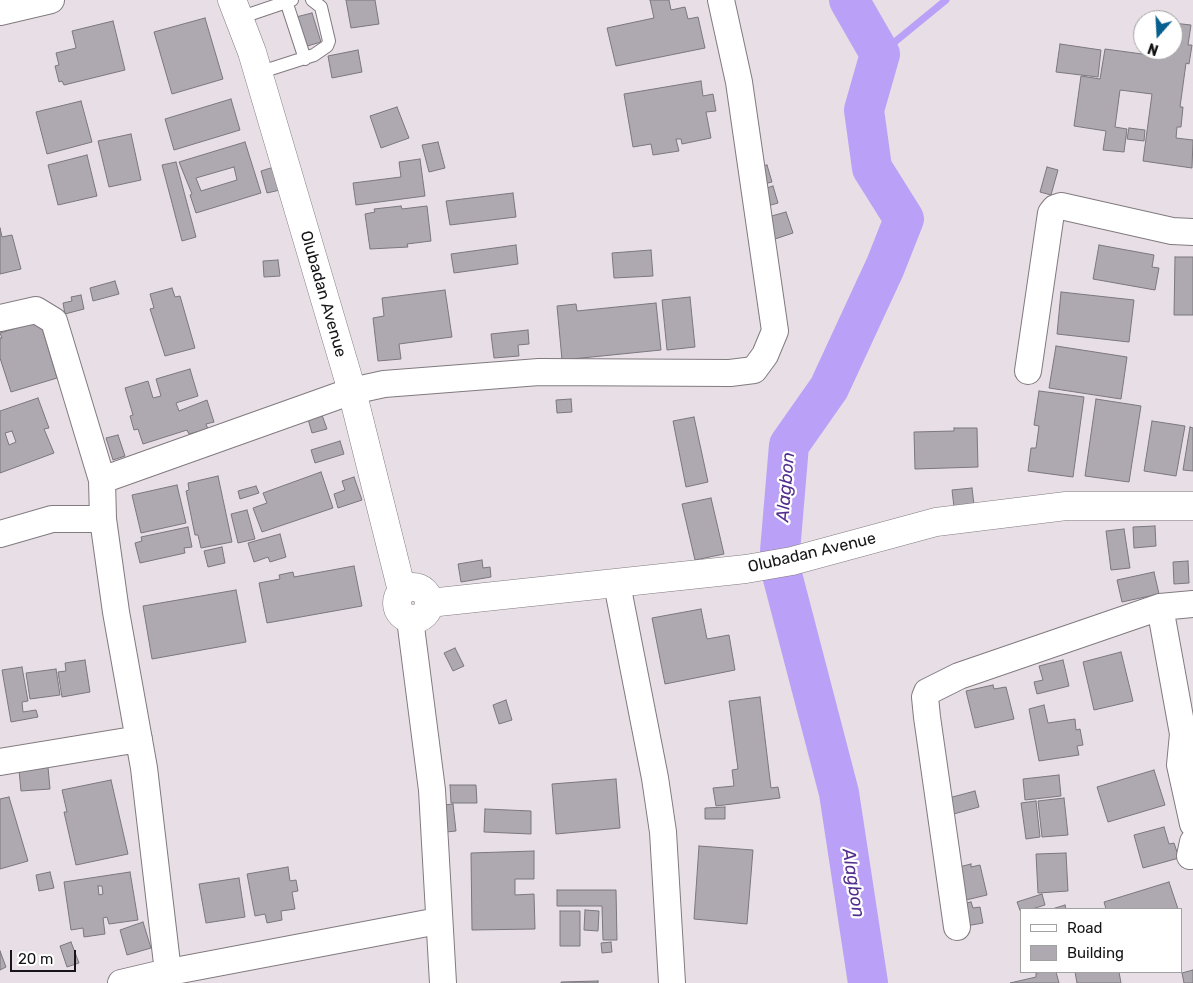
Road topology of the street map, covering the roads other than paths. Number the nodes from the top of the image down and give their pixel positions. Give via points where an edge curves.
1 (52, 0) edge
2 (312, 0) edge
3 (721, 0) edge
4 (289, 1) edge
5 (236, 9) edge
6 (0, 12) edge
7 (305, 59) junction
8 (258, 74) junction
9 (1193, 232) edge
10 (0, 318) edge
11 (1028, 371) dead end
12 (352, 391) junction
13 (102, 480) junction
14 (1193, 506) edge
15 (103, 519) junction
16 (0, 534) edge
17 (617, 584) junction
18 (1193, 604) edge
19 (1160, 607) junction
20 (420, 611) junction
21 (139, 739) junction
22 (0, 762) edge
23 (1193, 824) edge
24 (438, 921) junction
25 (957, 927) dead end
26 (168, 972) junction
27 (121, 983) edge
28 (443, 983) edge
29 (672, 983) edge

1 - 6 street
2 - 7 lane via 321,7 329,41 322,50
3 - 12 street via 739,82 775,331 765,355 754,370 730,373 538,372 384,384
4 - 5 lane
4 - 7 lane
5 - 8 street, Olubadan Avenue
7 - 8 lane
8 - 12 street, Olubadan Avenue
9 - 11 street via 1172,231 1061,206 1055,208 1051,213
10 - 13 street via 36,310 54,321
12 - 13 street
12 - 20 street, Olubadan Avenue via 402,591 416,587 427,596
13 - 15 street
14 - 17 street, Olubadan Avenue via 1066,506 936,522 792,561
15 - 16 street via 52,519
15 - 21 street
17 - 20 street, Olubadan Avenue
17 - 29 street via 663,832
18 - 19 street
19 - 23 street via 1183,734 1180,765
19 - 25 street via 959,676 928,692 925,697 927,716
20 - 24 street
21 - 22 street
21 - 26 street
24 - 26 street
24 - 28 street
26 - 27 street

